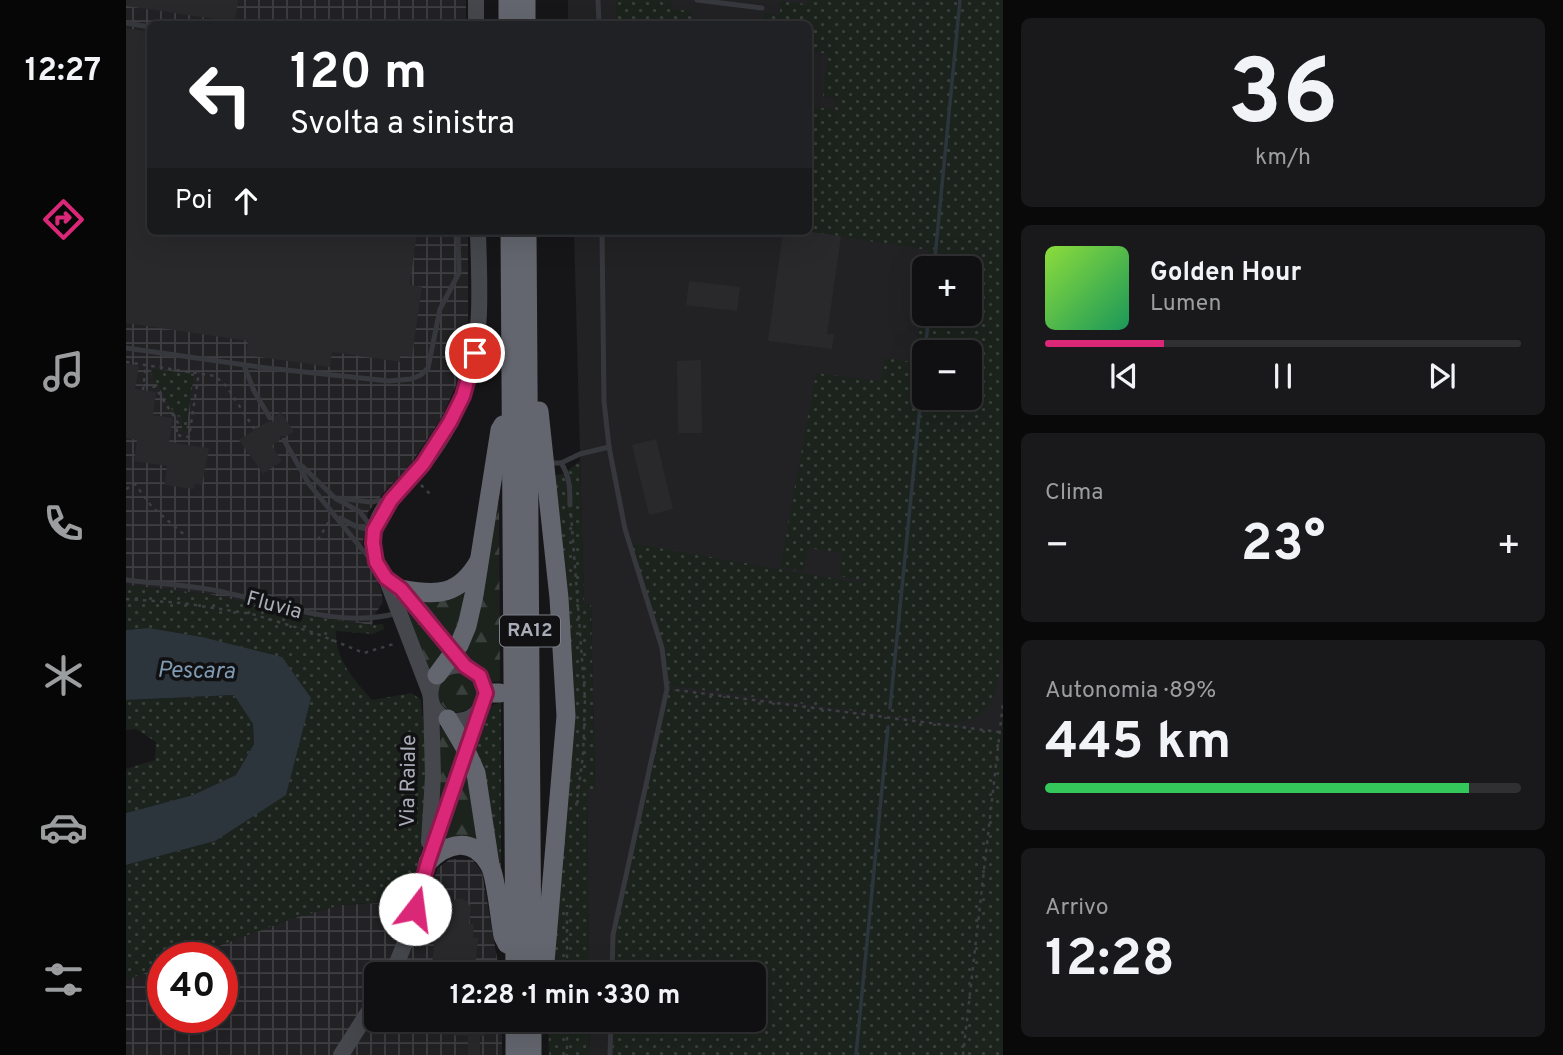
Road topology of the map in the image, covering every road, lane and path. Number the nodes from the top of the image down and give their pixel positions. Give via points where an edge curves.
1 (476, 0) edge
2 (508, 0) edge
3 (526, 0) edge
4 (598, 0) edge
5 (696, 0) edge
6 (762, 8) dead end
7 (476, 21) edge
8 (508, 21) edge
9 (526, 21) edge
10 (599, 21) edge
11 (126, 23) edge
12 (147, 26) edge
13 (458, 235) edge
14 (478, 235) edge
15 (510, 235) edge
16 (527, 235) edge
17 (602, 235) edge
18 (527, 287) junction
19 (126, 348) edge
20 (126, 362) edge
21 (146, 363) junction
22 (244, 365) junction
23 (199, 371) junction
24 (510, 412) junction
25 (270, 418) dead end
26 (257, 423) dead end
27 (285, 440) dead end
28 (609, 447) junction
29 (298, 461) junction
30 (553, 463) junction
31 (417, 482) dead end
32 (126, 489) edge
33 (431, 495) dead end
34 (335, 498) junction
35 (391, 500) junction
36 (570, 505) dead end
37 (336, 515) junction
38 (374, 530) junction
39 (187, 537) dead end
40 (318, 540) dead end
41 (480, 561) junction
42 (126, 580) edge
43 (393, 584) junction
44 (126, 599) edge
45 (398, 613) junction
46 (409, 639) junction
47 (459, 659) junction
48 (667, 688) junction
49 (433, 690) junction
50 (565, 690) junction
51 (543, 691) dead end
52 (488, 699) junction
53 (1003, 703) edge
54 (448, 719) junction
55 (999, 732) junction
56 (467, 752) junction
57 (428, 862) junction
58 (490, 865) junction
59 (397, 962) edge
60 (513, 962) edge
61 (514, 962) edge
62 (532, 962) edge
63 (544, 962) edge
64 (612, 962) edge
65 (364, 1019) edge
66 (515, 1032) edge
67 (532, 1032) edge
68 (543, 1032) edge
69 (567, 1032) edge
70 (611, 1032) edge
71 (341, 1055) edge
72 (515, 1055) edge
73 (532, 1055) edge
74 (543, 1055) edge
75 (567, 1055) edge
76 (610, 1055) edge
77 (963, 1055) edge

1 - 7 street
2 - 8 highway
3 - 9 highway
4 - 10 lane
5 - 6 lane
11 - 12 lane
13 - 22 lane via 459,273 440,309 428,368 421,375 389,381
14 - 35 street via 478,333 467,385 438,443
15 - 24 highway, RA12
16 - 18 highway, RA12
17 - 28 lane
18 - 30 highway via 537,315 540,415
18 - 62 highway, RA12
19 - 22 lane
20 - 21 path
21 - 23 path
21 - 23 path via 144,388 155,387 178,423 176,435 189,437
22 - 25 lane
23 - 26 path via 223,381 253,428
24 - 41 highway via 500,430
24 - 61 highway, RA12
27 - 29 lane
28 - 30 lane
28 - 48 lane via 625,529 662,648
29 - 34 lane
29 - 37 lane via 309,484
30 - 36 lane via 566,470
30 - 50 highway
31 - 33 path
32 - 39 path via 135,484 152,507
34 - 35 lane
34 - 38 lane via 360,512
35 - 38 street
37 - 38 lane
37 - 40 path
37 - 43 lane
38 - 43 street, Via Raiale via 374,555
41 - 43 highway via 467,579 449,591 427,594
41 - 47 highway
42 - 45 lane via 221,591 325,616 366,619
43 - 45 street, Via Raiale
43 - 47 street, Via Raiale
44 - 46 path, Fluvia via 252,614 315,632 364,653
45 - 46 street, Via Raiale
46 - 49 street, Via Raiale
47 - 49 highway
47 - 52 street via 480,676
48 - 55 path
48 - 64 lane via 613,935
49 - 54 street via 435,709
49 - 57 street, Via Raiale
50 - 51 highway
50 - 63 highway
52 - 54 street via 465,720
52 - 56 street, Via Raiale
53 - 55 path
54 - 56 highway
55 - 77 path
56 - 57 street, Via Raiale
56 - 58 highway via 476,773
57 - 58 highway via 447,847 463,846 478,852
57 - 59 street, Via Raiale
58 - 60 highway
65 - 71 street
66 - 72 highway
67 - 73 highway
68 - 74 highway
69 - 75 path
70 - 76 lane

